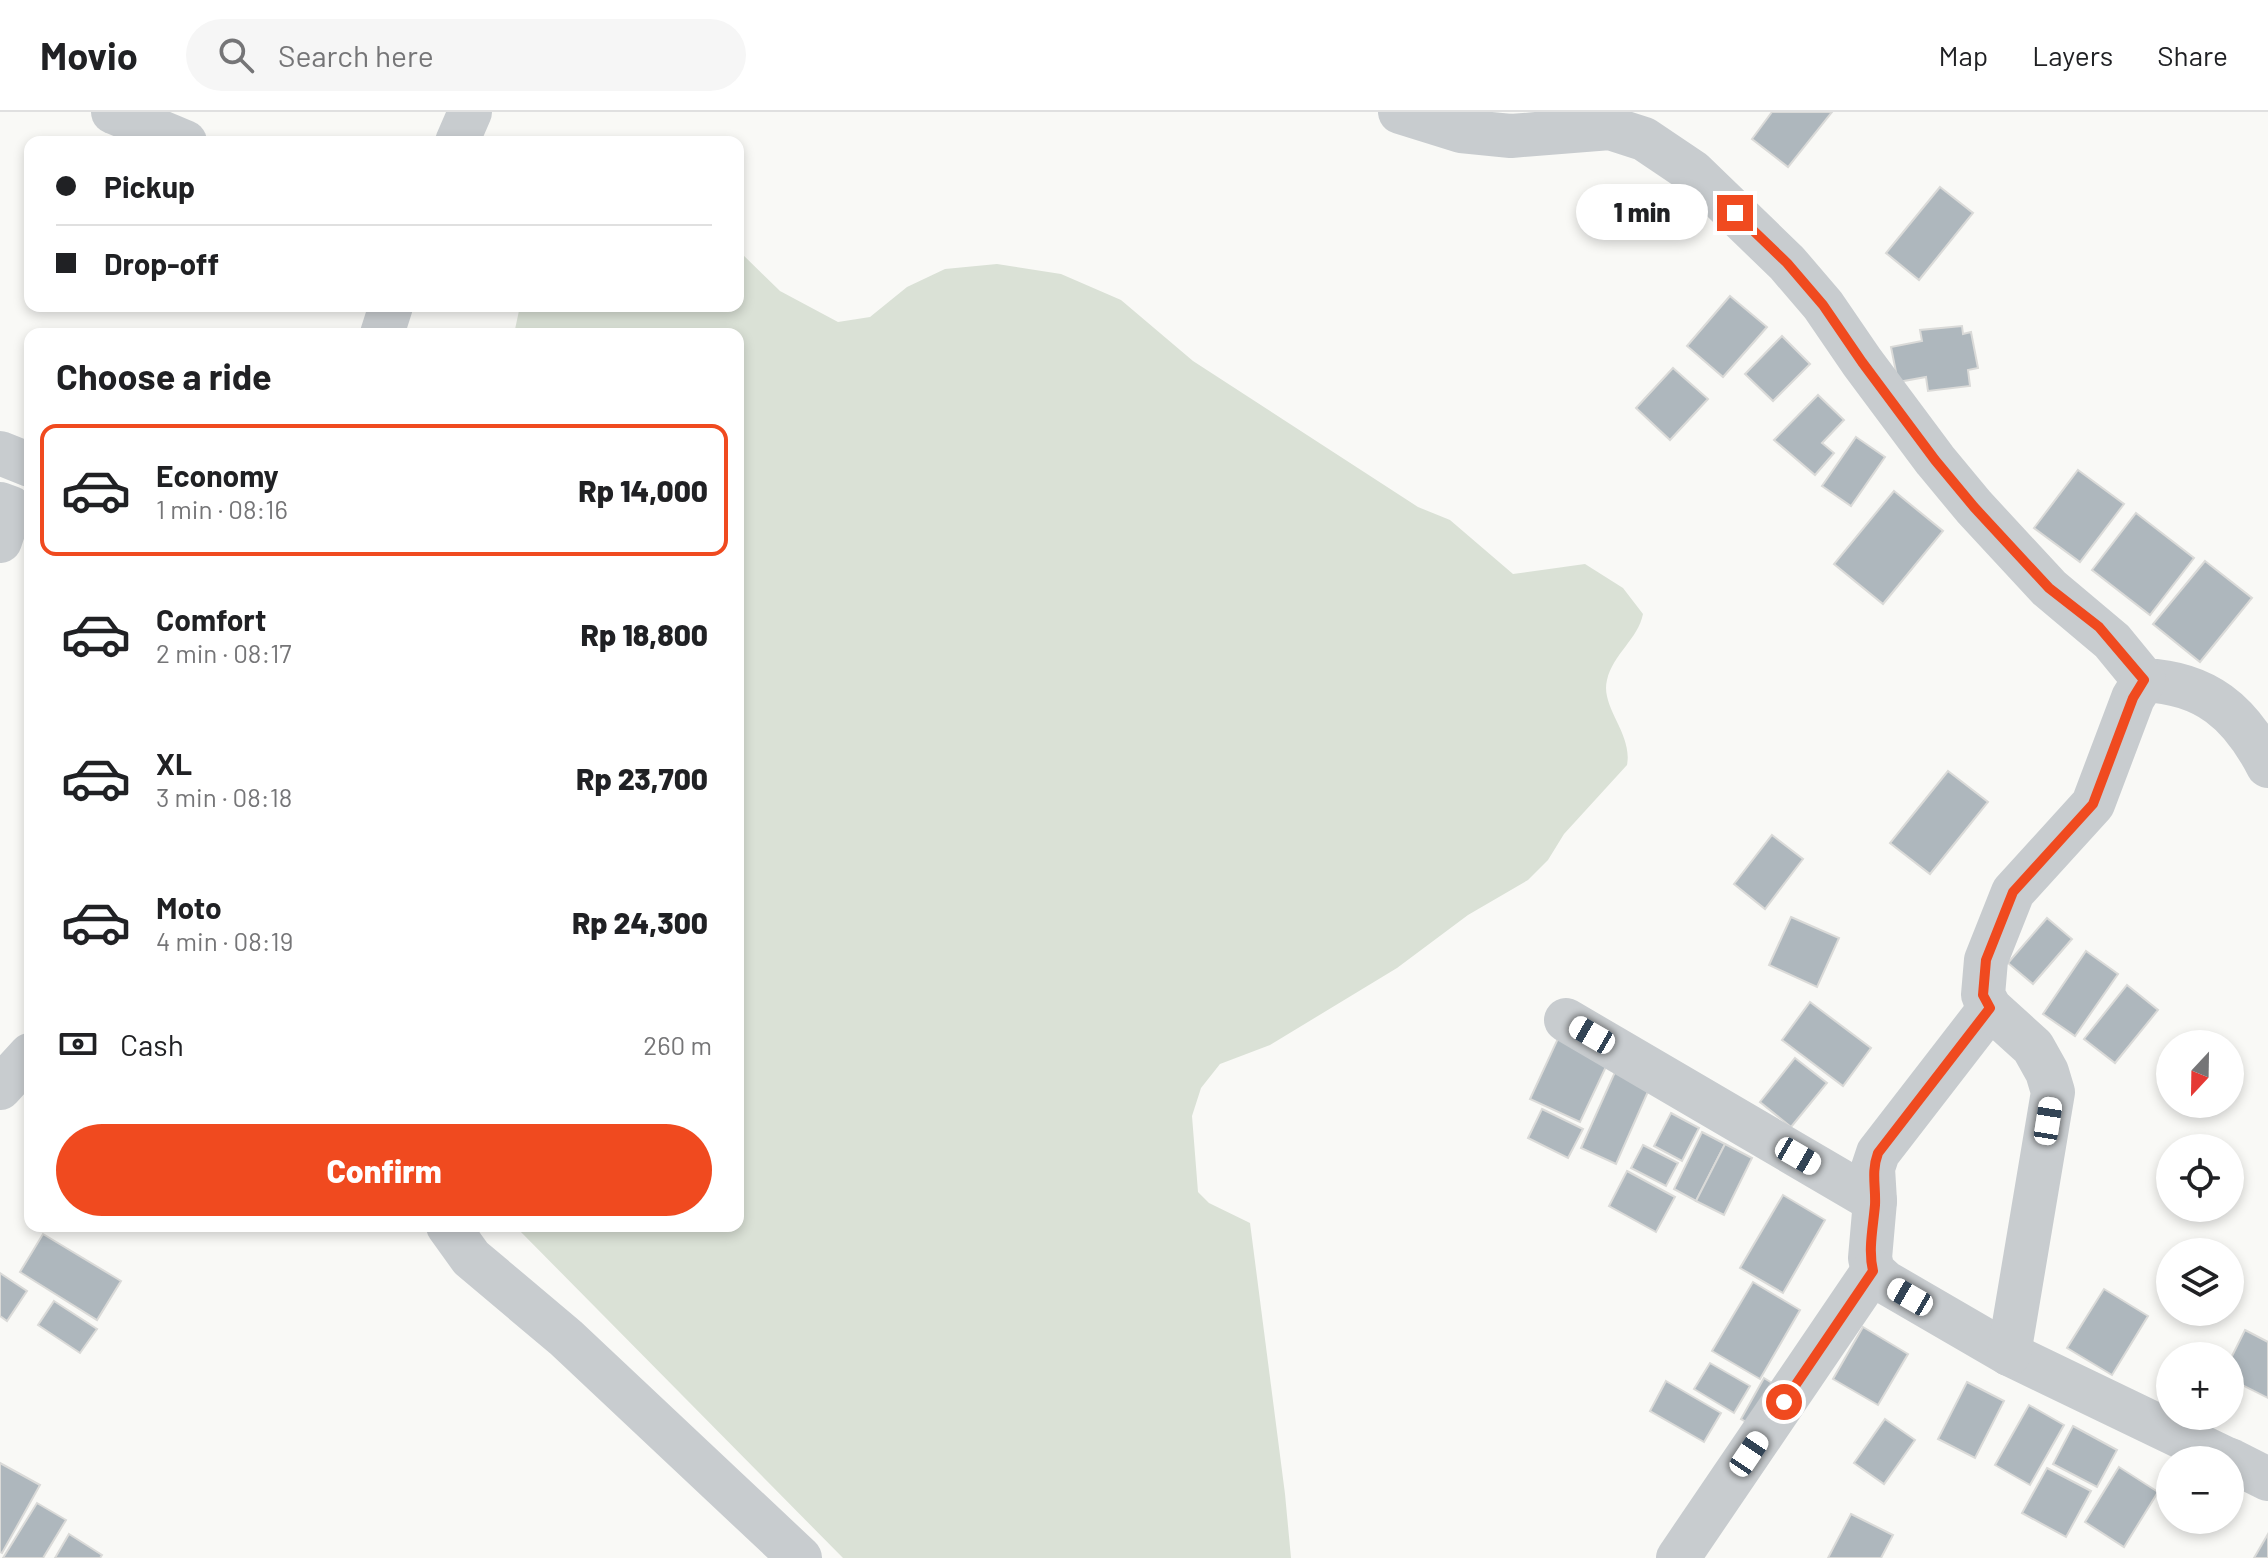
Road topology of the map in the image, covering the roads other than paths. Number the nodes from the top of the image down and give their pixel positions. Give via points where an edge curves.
1 (113, 112) edge
2 (470, 112) edge
3 (1400, 112) edge
4 (171, 136) edge
5 (460, 136) edge
6 (0, 453) edge
7 (24, 463) edge
8 (0, 504) edge
9 (0, 541) edge
10 (2144, 680) junction
11 (2268, 766) edge
12 (1990, 1008) junction
13 (1566, 1020) dead end
14 (24, 1062) edge
15 (0, 1088) edge
16 (1875, 1201) junction
17 (452, 1232) edge
18 (1873, 1271) junction
19 (2009, 1354) junction
20 (2201, 1446) edge
21 (2244, 1467) edge
22 (2268, 1479) edge
23 (800, 1558) edge
24 (1678, 1558) edge

1 - 4 street
2 - 5 street
3 - 10 street via 1461,131 1511,136 1610,128 1644,139 1693,172 1823,305 1974,507 2049,588 2099,627
6 - 7 street
8 - 9 street via 11,508
10 - 11 street via 2192,687 2216,701 2252,737
10 - 12 street via 2093,804 2013,892 1986,960 1983,995
12 - 16 street via 1878,1153 1873,1168
12 - 19 street via 2033,1047 2053,1092
13 - 16 street
14 - 15 street
16 - 18 street
17 - 23 street via 471,1258 566,1338
18 - 19 street
18 - 24 street
19 - 20 street
21 - 22 street

